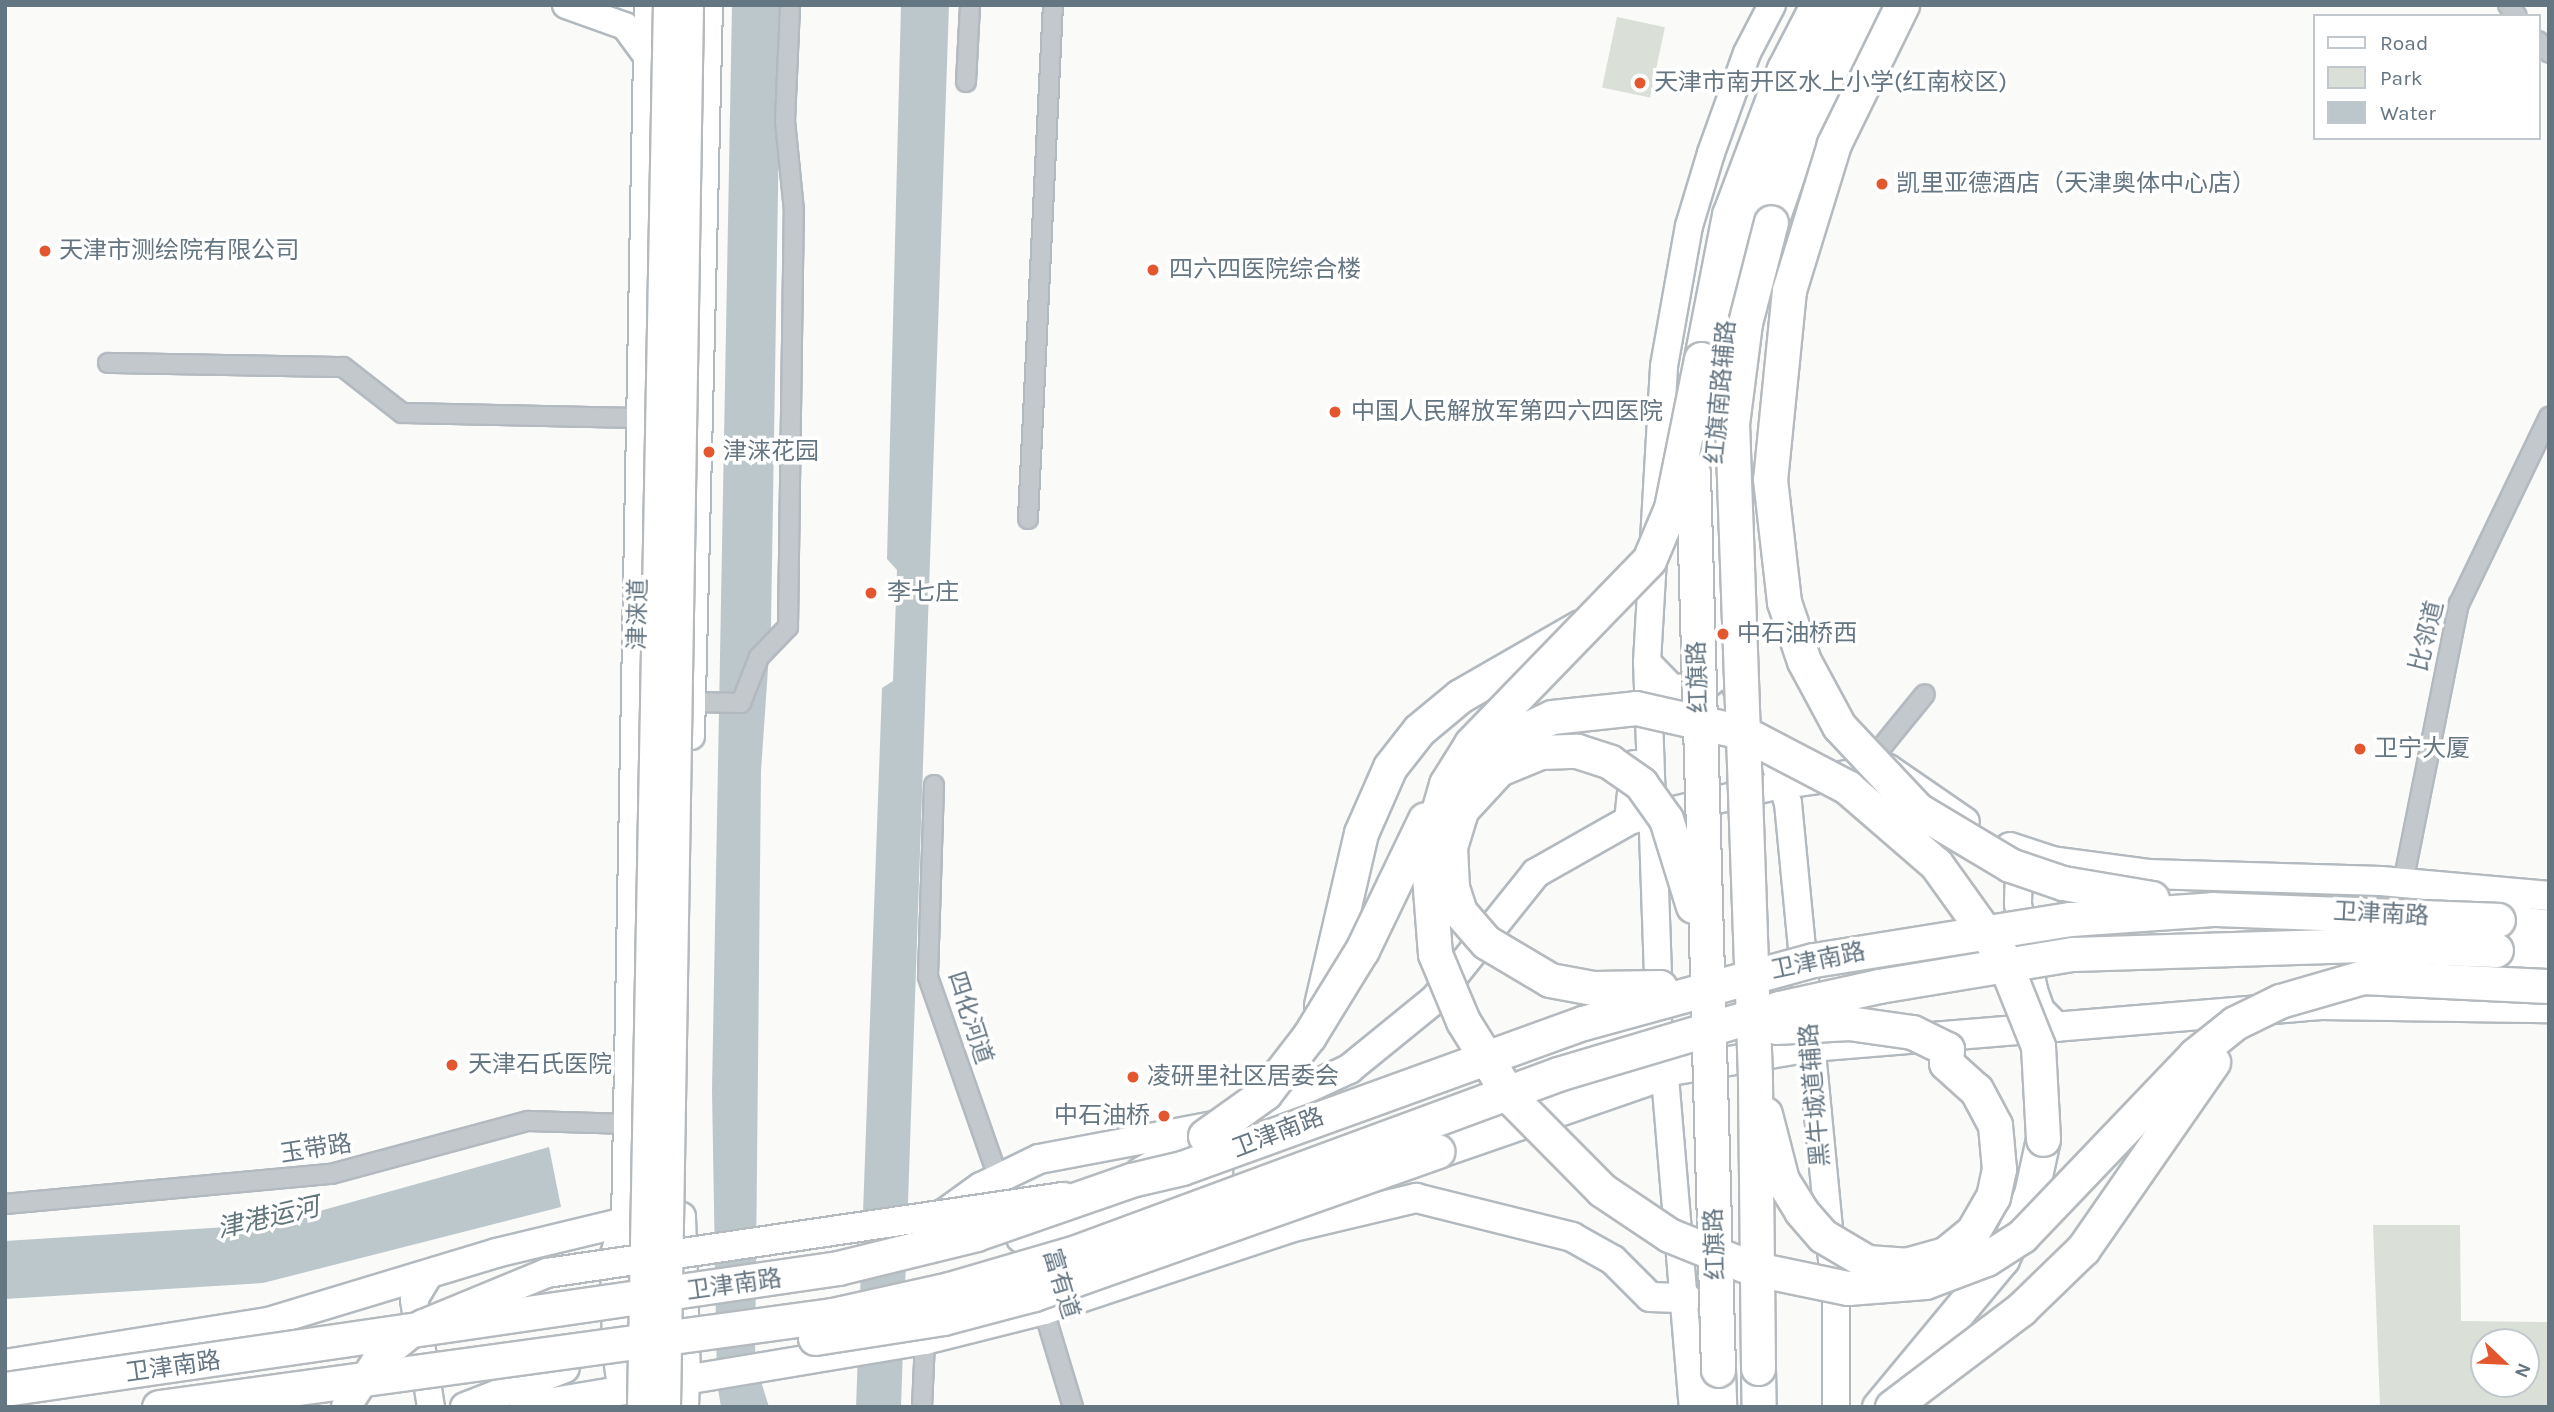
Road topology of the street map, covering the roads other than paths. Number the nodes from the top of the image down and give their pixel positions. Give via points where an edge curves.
1 (566, 5) edge
2 (598, 5) edge
3 (635, 5) edge
4 (648, 5) edge
5 (667, 5) edge
6 (689, 5) edge
7 (709, 5) edge
8 (790, 5) edge
9 (970, 5) edge
10 (1053, 5) edge
11 (1772, 5) edge
12 (1816, 5) edge
13 (1841, 5) edge
14 (1866, 5) edge
15 (1902, 5) edge
16 (647, 56) junction
17 (966, 82) dead end
18 (1701, 359) junction
19 (108, 363) dead end
20 (1660, 402) junction
21 (1714, 408) junction
22 (2549, 417) edge
23 (642, 418) junction
24 (700, 418) junction
25 (1028, 519) dead end
26 (1603, 613) junction
27 (1719, 660) junction
28 (1647, 662) junction
29 (1925, 694) dead end
30 (698, 702) junction
31 (1886, 763) junction
32 (1784, 784) junction
33 (934, 785) dead end
34 (1640, 817) junction
35 (2043, 859) junction
36 (2403, 883) junction
37 (2549, 896) edge
38 (2231, 909) junction
39 (2549, 927) edge
40 (2497, 935) junction
41 (2549, 957) edge
42 (1711, 977) junction
43 (2549, 986) edge
44 (2280, 1001) junction
45 (2549, 1008) edge
46 (2059, 1028) junction
47 (1309, 1036) junction
48 (1665, 1043) junction
49 (1811, 1046) junction
50 (1755, 1078) junction
51 (630, 1124) junction
52 (998, 1177) junction
53 (1131, 1191) junction
54 (1084, 1196) junction
55 (5, 1204) edge
56 (681, 1217) junction
57 (625, 1222) junction
58 (1021, 1238) junction
59 (402, 1295) junction
60 (1687, 1298) junction
61 (693, 1300) junction
62 (1044, 1310) junction
63 (925, 1340) junction
64 (5, 1364) edge
65 (565, 1368) junction
66 (5, 1389) edge
67 (678, 1390) edge
68 (423, 1397) edge
69 (636, 1397) edge
70 (159, 1407) edge
71 (346, 1407) edge
72 (465, 1407) edge
73 (524, 1407) edge
74 (685, 1407) edge
75 (922, 1407) edge
76 (1073, 1407) edge
77 (1693, 1407) edge
78 (1719, 1407) edge
79 (1759, 1407) edge
80 (1836, 1407) edge
81 (1879, 1407) edge
82 (1892, 1407) edge

1 - 16 main road via 625,26
2 - 3 main road via 620,12
4 - 16 main road, 津涞道
5 - 69 main road, bridge
6 - 67 main road, bridge
7 - 24 main road
8 - 30 street via 785,121 794,211 788,627 758,657 741,703
9 - 17 street
10 - 25 street
11 - 20 main road via 1747,53 1689,226
12 - 18 highway, 红旗路 via 1784,69 1729,215
13 - 21 main road, 红旗南路辅路 via 1782,131 1756,208 1724,326
14 - 50 highway, 红旗路, bridge via 1808,116 1771,222 1745,323 1732,424
15 - 38 highway, bridge via 1834,144 1788,289 1770,479 1774,547 1792,630 1850,741 1898,794 1939,826 2010,865 2063,883
16 - 23 main road, 津涞道
18 - 26 highway, bridge via 1666,525 1640,574
18 - 42 highway, 红旗路, bridge via 1692,490
19 - 23 street via 342,367 402,413
20 - 21 main road
20 - 28 main road
21 - 27 main road, 红旗南路辅路
22 - 36 street, 比邻道 via 2459,604
23 - 24 street
23 - 51 main road, 津涞道
24 - 30 main road
26 - 44 highway, bridge via 1491,720 1452,772 1429,835 1427,906 1452,999 1511,1098 1601,1191 1669,1234 1751,1268 1826,1285 1889,1289 1954,1274 2022,1236 2195,1055 2235,1023
26 - 47 highway, bridge via 1460,696 1404,747 1362,833 1337,953
27 - 28 main road via 1714,680 1681,689 1664,685
27 - 32 main road, 红旗南路辅路
28 - 34 main road via 1649,694 1639,720
29 - 31 street
30 - 56 main road
31 - 32 main road
31 - 35 main road via 1976,828
32 - 34 main road
32 - 49 main road, 黑牛城道辅路
33 - 52 street, 四化河道 via 928,977
34 - 48 main road via 1654,878
34 - 52 main road via 1536,873 1435,999 1331,1079 1235,1122 1069,1150
35 - 36 main road via 2148,874
35 - 46 main road via 2019,873 2018,904 2041,1010
36 - 37 main road
38 - 40 highway, 卫津南路, bridge
38 - 42 highway, 卫津南路, bridge via 2071,919
39 - 40 highway, 卫津南路
40 - 41 highway, 卫津南路
40 - 48 highway, 卫津南路, bridge via 2073,954 1879,986
42 - 42 highway, bridge via 1577,986 1540,977 1500,954 1468,925 1452,888 1451,837 1470,795 1499,769 1540,752 1577,751 1628,772 1672,834
42 - 53 highway, 卫津南路, bridge via 1182,1168
42 - 78 highway, 红旗路, bridge
43 - 44 highway, bridge via 2373,977
44 - 82 highway, bridge via 2201,1074 2084,1249 2021,1309
45 - 46 main road via 2321,1005
46 - 49 main road
47 - 53 highway, bridge via 1249,1109
47 - 81 highway, bridge via 1362,950 1397,870 1444,791 1486,751 1539,723 1598,708 1685,715 1759,739 1847,787 1917,843 1980,921 2027,1008 2045,1100 2034,1181 2014,1237 1970,1304
48 - 49 main road
48 - 50 highway, bridge via 1827,1022 1912,1032 1938,1044 1994,1125 1999,1169 1986,1211 1964,1240 1933,1259 1893,1266 1852,1255 1823,1236 1782,1180
48 - 53 main road
48 - 60 main road
48 - 65 highway, bridge via 1437,1151 1160,1253 943,1318
48 - 68 highway, 卫津南路, bridge via 1515,1089 1076,1252 949,1289
49 - 80 main road, 黑牛城道辅路 via 1836,1299
50 - 79 highway, 红旗路, bridge
51 - 55 street, 玉带路 via 528,1121 331,1174
51 - 57 main road, 津涞道
52 - 58 street, 富有道
52 - 61 main road, bridge via 865,1274
53 - 54 highway, 卫津南路, bridge
53 - 58 main road
53 - 62 main road
54 - 66 highway, 卫津南路, bridge via 976,1234 790,1277
54 - 71 main road, bridge via 1000,1202 547,1273 423,1324 375,1363
56 - 57 main road
56 - 61 main road
57 - 59 main road via 429,1275
57 - 69 main road via 615,1254 617,1351 621,1380
58 - 62 street, 富有道
59 - 64 main road via 268,1322
59 - 68 main road
60 - 62 main road via 1650,1297 1612,1260 1572,1237 1416,1198 1290,1228
60 - 77 main road
61 - 67 main road
62 - 63 main road
62 - 76 street, 富有道
63 - 67 main road
63 - 75 street
65 - 68 highway
65 - 72 main road
67 - 69 main road
67 - 74 main road
68 - 70 highway, 卫津南路, bridge
69 - 73 main road

